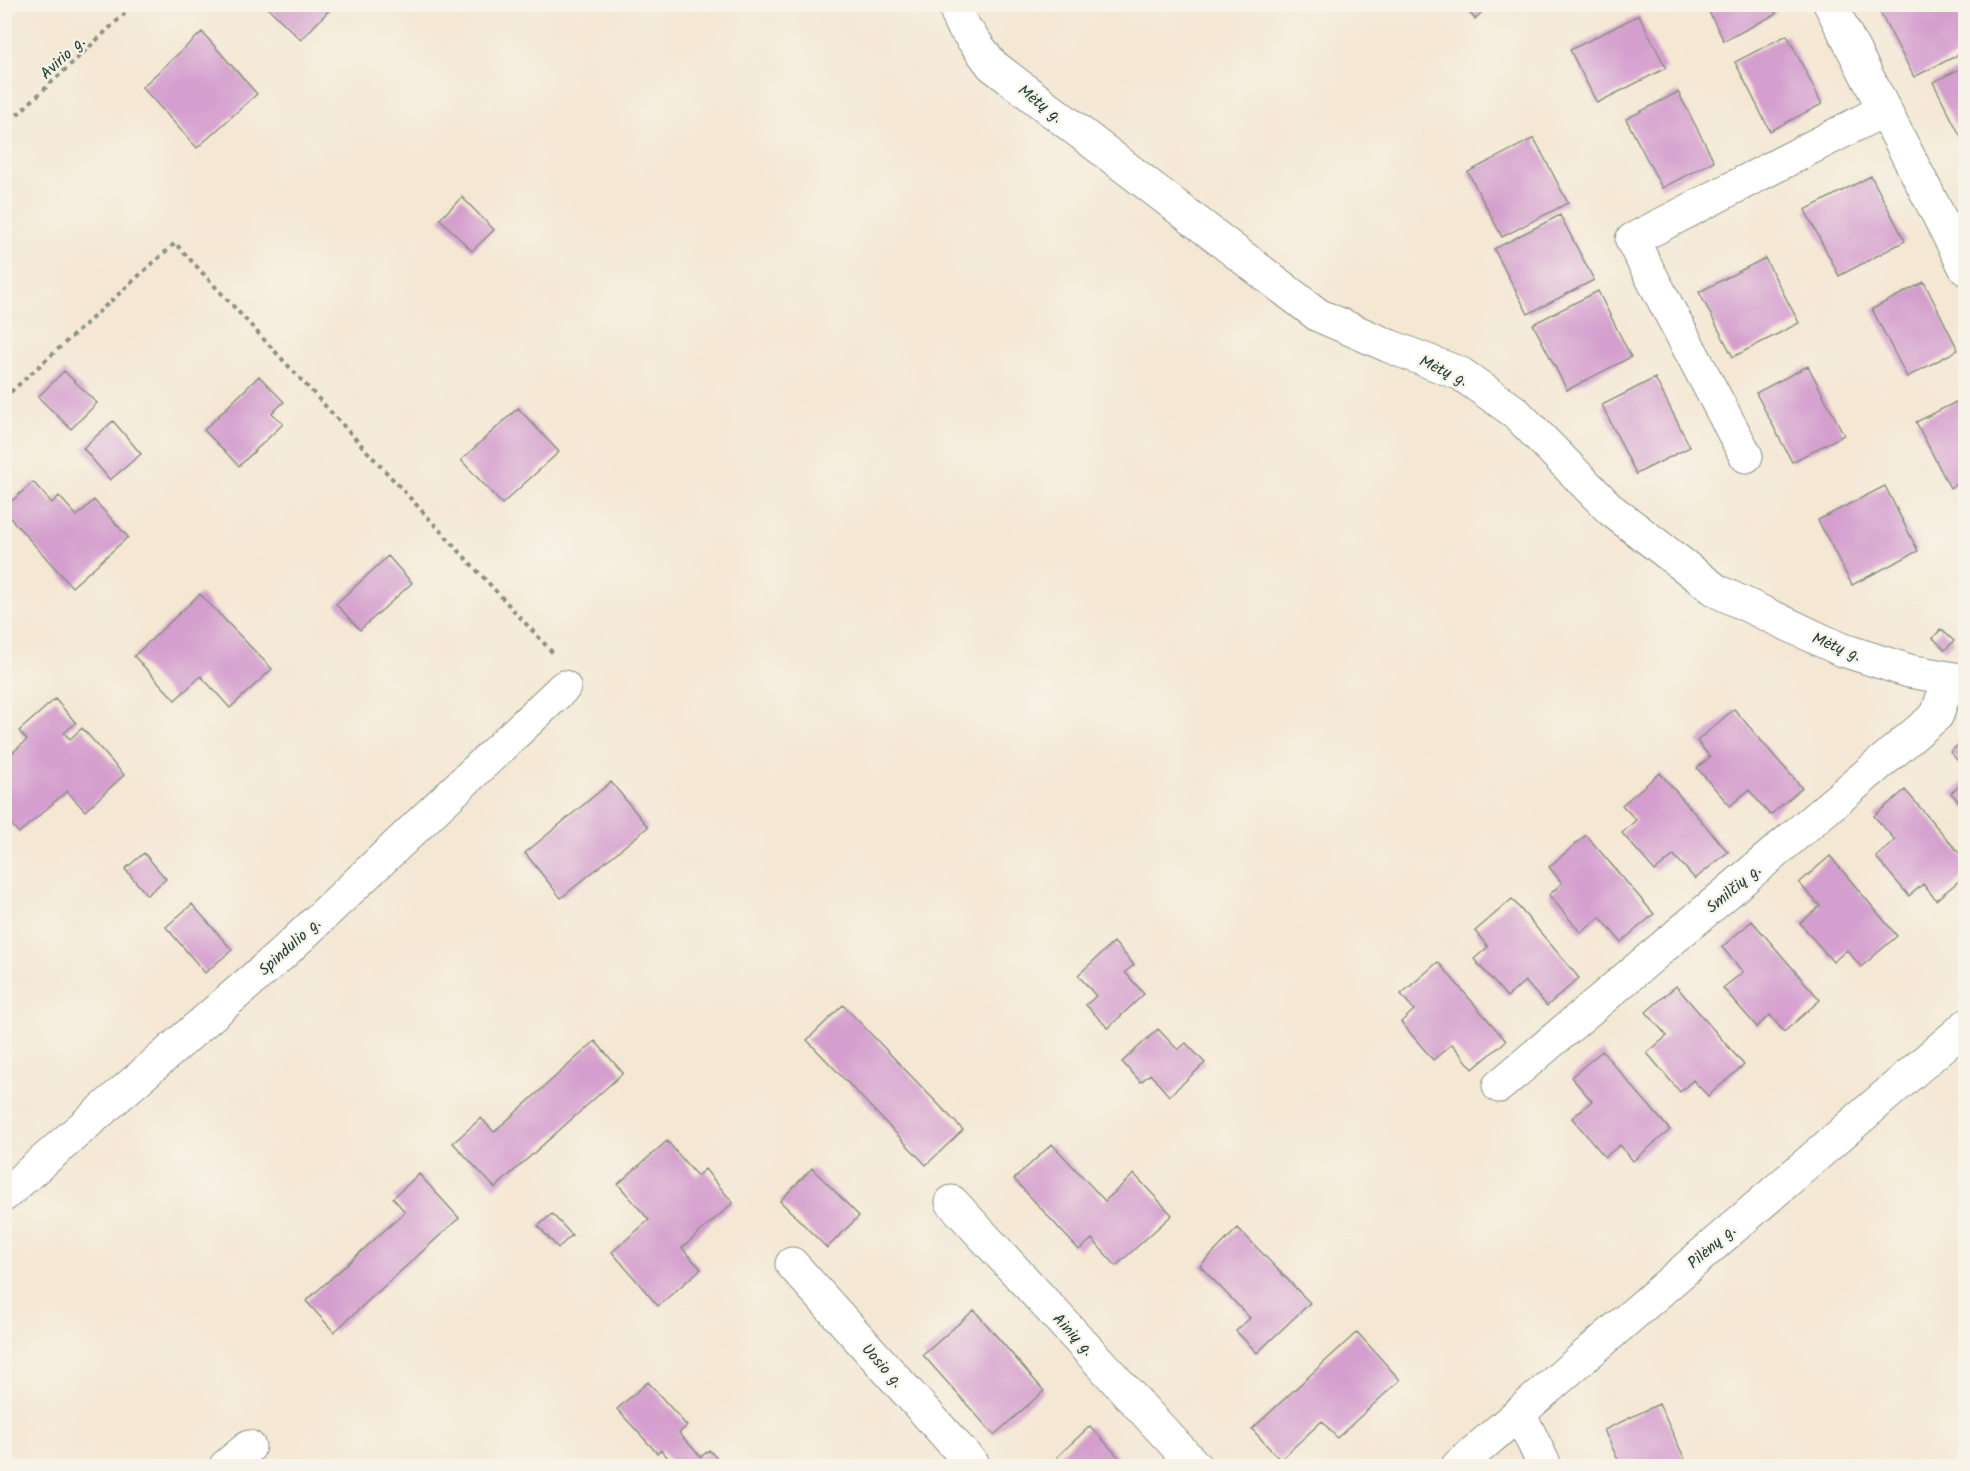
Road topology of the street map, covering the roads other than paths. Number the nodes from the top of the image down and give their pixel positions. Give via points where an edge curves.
1 (955, 4) edge
2 (1830, 4) edge
3 (1884, 110) junction
4 (1965, 269) edge
5 (1746, 456) dead end
6 (1957, 680) edge
7 (564, 687) road end
8 (1965, 1026) edge
9 (1499, 1086) dead end
10 (4, 1195) edge
11 (952, 1203) dead end
12 (792, 1263) dead end
13 (1519, 1413) junction
14 (974, 1467) edge
15 (1195, 1467) edge
16 (1458, 1467) edge
17 (1545, 1467) edge

1 - 6 street, Mėtų g. via 960,22 992,65 1318,315 1461,374 1515,412 1611,510 1717,591 1840,649 1909,671
2 - 3 street
3 - 4 street
3 - 5 street via 1632,240
6 - 9 street, Smilčių g. via 1937,715
7 - 10 street, Spindulio g. via 282,954
8 - 13 street, Pilėnų g.
11 - 15 street, Ainių g.
12 - 14 street, Uosio g.
13 - 16 street, Pilėnų g.
13 - 17 street

